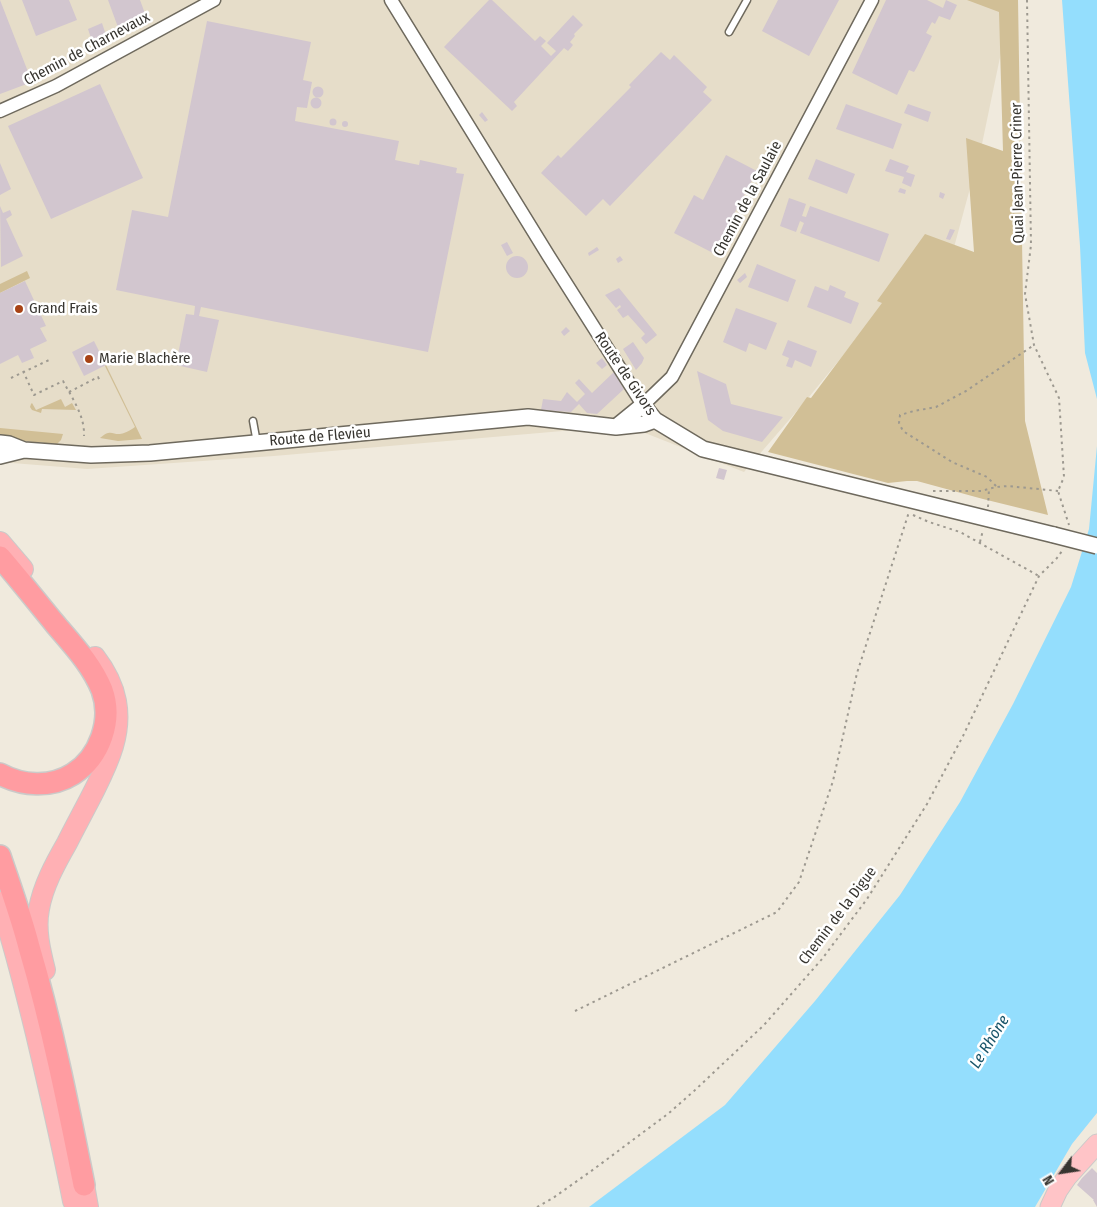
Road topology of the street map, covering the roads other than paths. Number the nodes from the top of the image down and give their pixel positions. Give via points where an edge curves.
1 (214, 0) edge
2 (391, 0) edge
3 (747, 0) edge
4 (872, 0) edge
5 (729, 32) dead end
6 (0, 111) edge
7 (643, 405) junction
8 (655, 420) junction
9 (253, 421) dead end
10 (616, 427) junction
11 (0, 443) edge
12 (256, 443) junction
13 (24, 450) junction
14 (0, 456) edge
15 (0, 542) edge
16 (1097, 546) edge
17 (0, 557) edge
18 (0, 774) edge
19 (0, 856) edge
20 (0, 902) edge
21 (1097, 1144) edge
22 (1097, 1152) edge
23 (84, 1185) junction
24 (74, 1207) edge
25 (88, 1207) edge
26 (1050, 1207) edge
27 (1055, 1207) edge

1 - 6 street, Chemin de Charnevaux via 56,86
2 - 7 street, Route de Givors
3 - 5 lane
4 - 7 street, Chemin de la Saulaie via 672,377
7 - 8 street, Route de Givors
7 - 10 street
8 - 10 street, Route de Flevieu
8 - 16 street, Route de Givors, bridge via 703,449 909,506
9 - 12 lane
10 - 12 street, Route de Flevieu via 528,418
11 - 13 street, Route de Flevieu
12 - 13 street, Route de Flevieu via 91,455
13 - 14 street, Route de Flevieu
15 - 23 highway via 96,658 112,688 117,709 113,748 51,872 38,918 40,947
17 - 18 highway via 85,661 102,690 106,715 104,730 94,752 64,779 32,783
19 - 23 highway via 42,993
20 - 24 highway via 32,1017
21 - 26 main road via 1067,1177
22 - 27 main road via 1070,1182
23 - 25 highway

